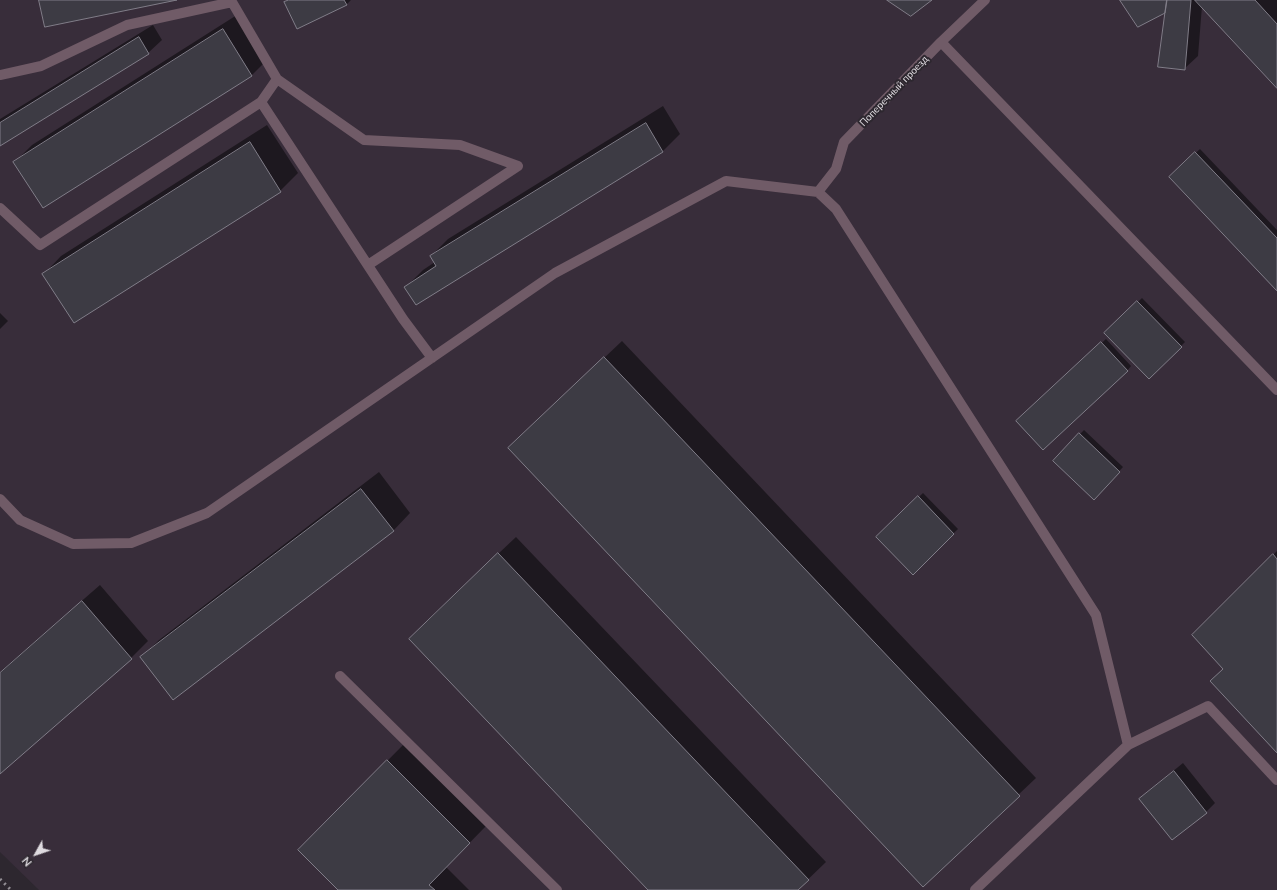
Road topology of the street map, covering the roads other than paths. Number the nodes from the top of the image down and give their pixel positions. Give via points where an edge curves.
1 (985, 0) edge
2 (941, 42) junction
3 (0, 76) edge
4 (277, 79) junction
5 (261, 102) junction
6 (818, 192) junction
7 (0, 208) edge
8 (368, 265) junction
9 (432, 358) junction
10 (1277, 390) edge
11 (0, 499) edge
12 (340, 676) dead end
13 (1128, 745) junction
14 (1277, 780) edge
15 (557, 890) edge
16 (975, 890) edge

1 - 2 street, Поперечный проезд
2 - 6 street, Поперечный проезд via 844,142 836,169
2 - 10 street
3 - 4 street via 41,66 127,25 232,2
4 - 5 street
4 - 8 street via 364,140 460,145 518,166
5 - 7 street via 40,245
5 - 8 street
6 - 9 street via 726,182 554,273
6 - 13 street via 836,209 1096,615
8 - 9 street
9 - 11 street via 207,513 131,543 73,544 20,520
12 - 15 street
13 - 14 street via 1208,706
13 - 16 street

